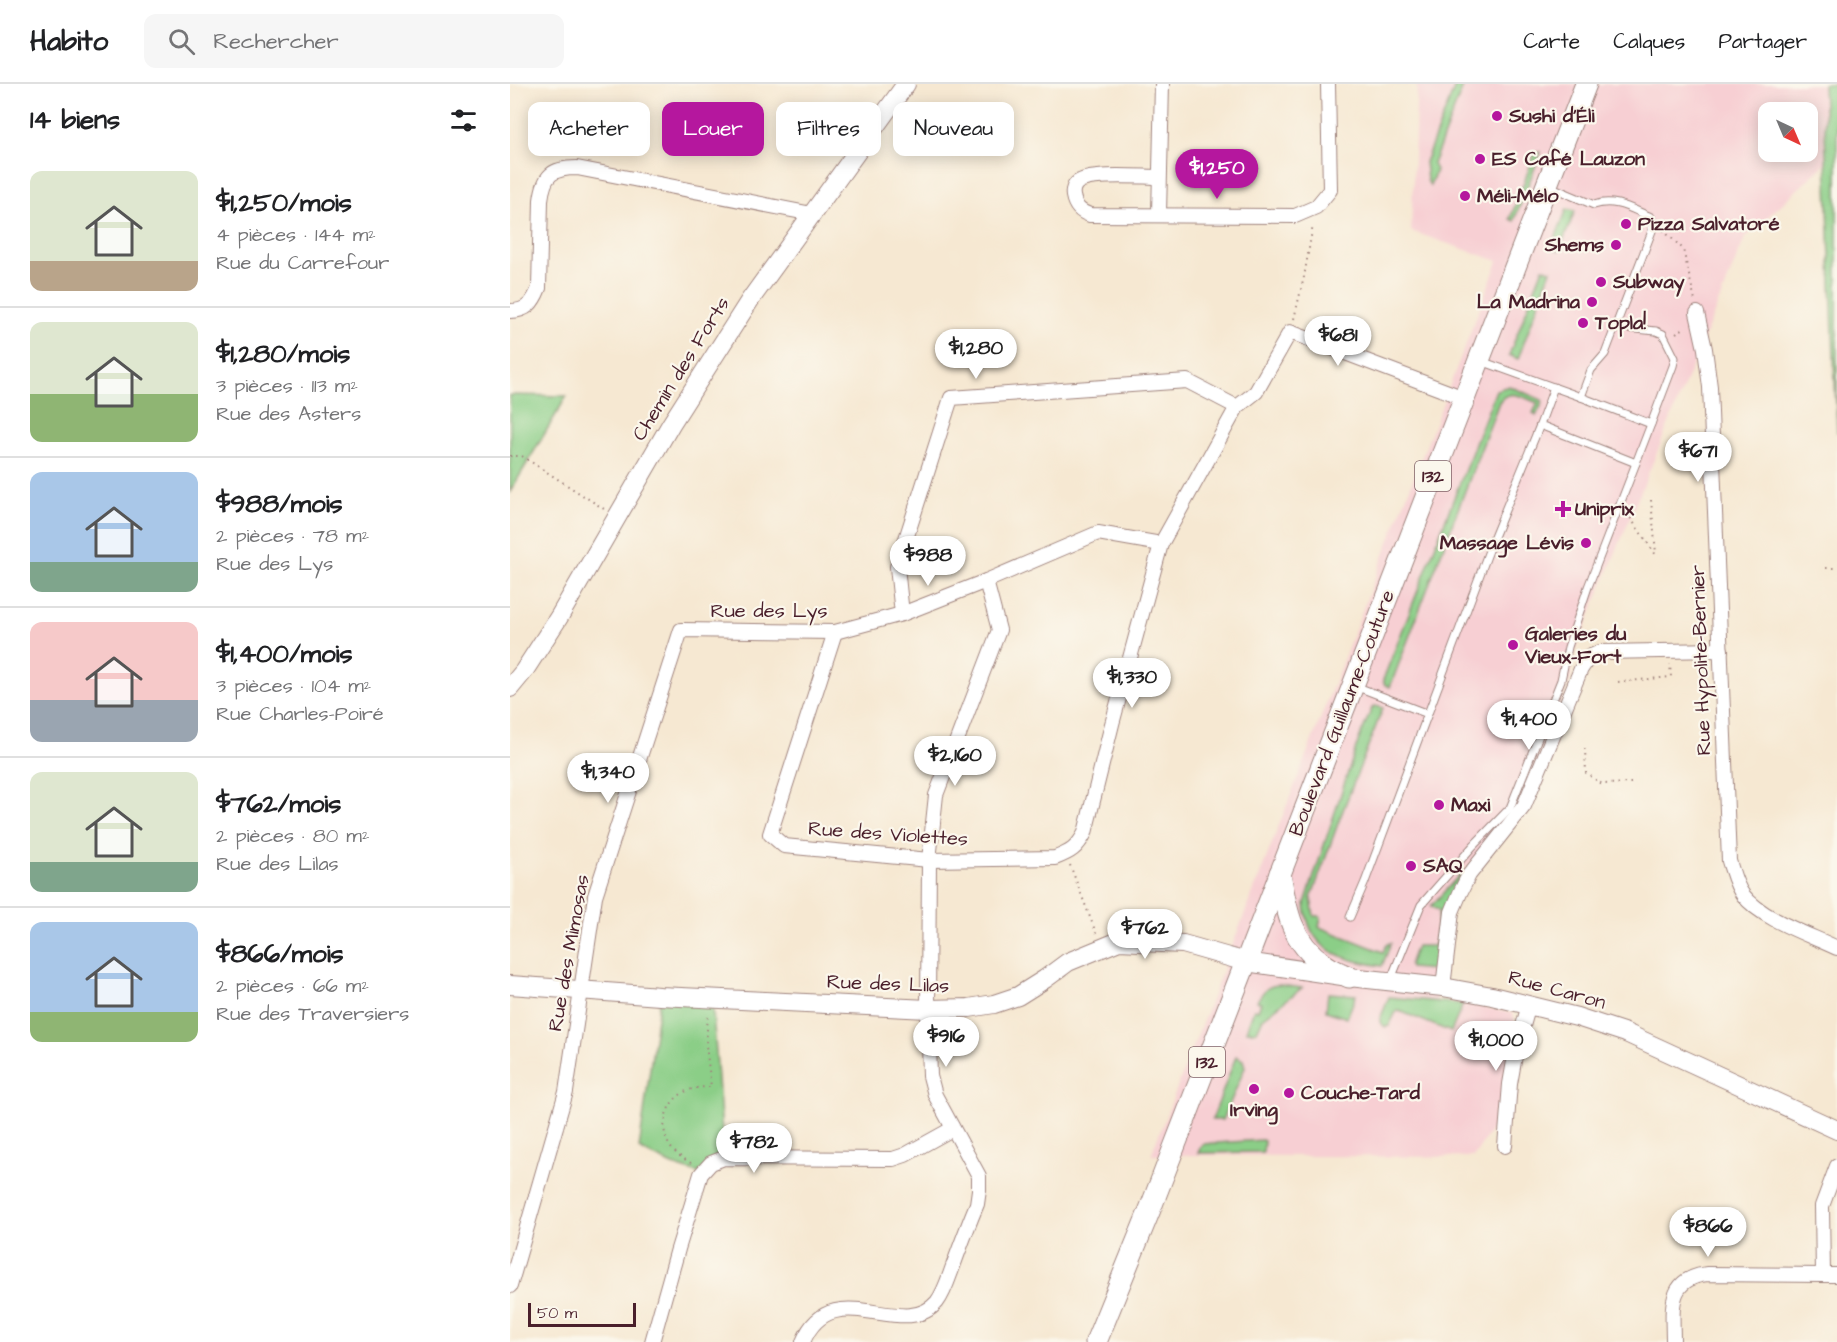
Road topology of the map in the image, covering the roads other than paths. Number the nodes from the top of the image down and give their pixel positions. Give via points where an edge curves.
1 (906, 84) edge
2 (1162, 84) edge
3 (1328, 84) edge
4 (1586, 84) edge
5 (1159, 177) junction
6 (1547, 185) junction
7 (812, 214) junction
8 (1159, 214) junction
9 (510, 311) edge
10 (1698, 316) road end
11 (1616, 327) junction
12 (1479, 360) junction
13 (1554, 387) junction
14 (1581, 397) junction
15 (1464, 398) junction
16 (1237, 407) junction
17 (1651, 424) junction
18 (1540, 425) junction
19 (1636, 463) junction
20 (1161, 544) junction
21 (986, 581) junction
22 (902, 614) junction
23 (681, 630) joint
24 (835, 632) junction
25 (1721, 650) junction
26 (1353, 685) junction
27 (510, 688) edge
28 (1428, 714) junction
29 (928, 860) junction
30 (1280, 873) junction
31 (1350, 917) dead end
32 (1837, 948) edge
33 (1246, 962) junction
34 (1349, 977) junction
35 (1390, 981) junction
36 (510, 985) edge
37 (1443, 987) junction
38 (581, 989) junction
39 (1529, 1005) junction
40 (928, 1009) junction
41 (952, 1129) junction
42 (1837, 1130) edge
43 (1505, 1146) dead end
44 (1837, 1166) edge
45 (1830, 1275) edge
46 (510, 1286) edge
47 (652, 1342) edge
48 (803, 1342) edge
49 (1096, 1342) edge
50 (1673, 1342) edge

1 - 7 street, Chemin des Forts
2 - 5 street
3 - 8 street via 1330,190 1316,207 1295,216
4 - 6 main road, Boulevard Guillaume-Couture / 132
5 - 8 street
5 - 8 street via 1082,179 1072,193 1080,212 1090,215
6 - 11 lane via 1594,205 1612,201 1651,217 1652,231
6 - 12 main road, Boulevard Guillaume-Couture / 132
7 - 9 street via 562,168 550,174 543,186 539,288 528,307
7 - 27 street, Chemin des Forts via 750,300 671,424 559,617
10 - 25 street, Rue Hypolite-Bernier via 1710,387
11 - 14 lane via 1605,354 1591,370
11 - 17 lane via 1663,334 1674,357
12 - 13 lane
12 - 15 main road, Boulevard Guillaume-Couture / 132
13 - 14 lane
13 - 18 lane
14 - 17 lane
15 - 16 street via 1290,332 1256,392
15 - 26 main road, Boulevard Guillaume-Couture / 132
16 - 20 street
16 - 22 street via 1187,381 951,398 897,567
17 - 19 lane
18 - 19 lane
18 - 28 lane
19 - 35 lane via 1588,587 1568,647 1562,680 1510,808 1421,905
20 - 21 street, Rue des Lys via 1098,533
20 - 29 street, Rue des Violettes via 1079,846 1055,858
21 - 22 street, Rue des Lys
21 - 29 street via 999,630 936,795
22 - 24 street, Rue des Lys
23 - 24 street, Rue des Lys
23 - 38 street, Rue des Mimosas via 595,897
24 - 29 street, Rue des Violettes via 770,834 784,846
25 - 32 street, Rue Hypolite-Bernier via 1729,861 1735,881 1743,895 1771,917
25 - 37 street via 1599,652 1589,657 1524,806 1469,875 1460,893 1452,912
26 - 28 lane
26 - 30 main road, Boulevard Guillaume-Couture / 132
28 - 31 lane
29 - 40 street
30 - 33 main road, Boulevard Guillaume-Couture / 132
30 - 34 main road via 1299,940 1324,965
33 - 34 street, Rue Caron
33 - 40 street, Rue des Lilas via 1183,944 1119,941 1068,962 1018,996 969,1008
33 - 49 main road, Boulevard Guillaume-Couture / 132
34 - 35 street, Rue Caron
35 - 37 street, Rue Caron
36 - 38 street, Rue des Lilas
37 - 39 street, Rue Caron
38 - 40 street, Rue des Lilas
38 - 46 street, Rue des Mimosas via 566,1092
39 - 42 street, Rue Caron via 1626,1033
39 - 43 street via 1510,1084
40 - 41 street via 930,1076
41 - 47 street via 893,1159 724,1158 711,1163 701,1174
41 - 48 street via 979,1176 979,1190 937,1303 924,1313 909,1317 842,1310 828,1313
44 - 45 street via 1822,1206
45 - 50 street via 1694,1276 1678,1288 1674,1299

